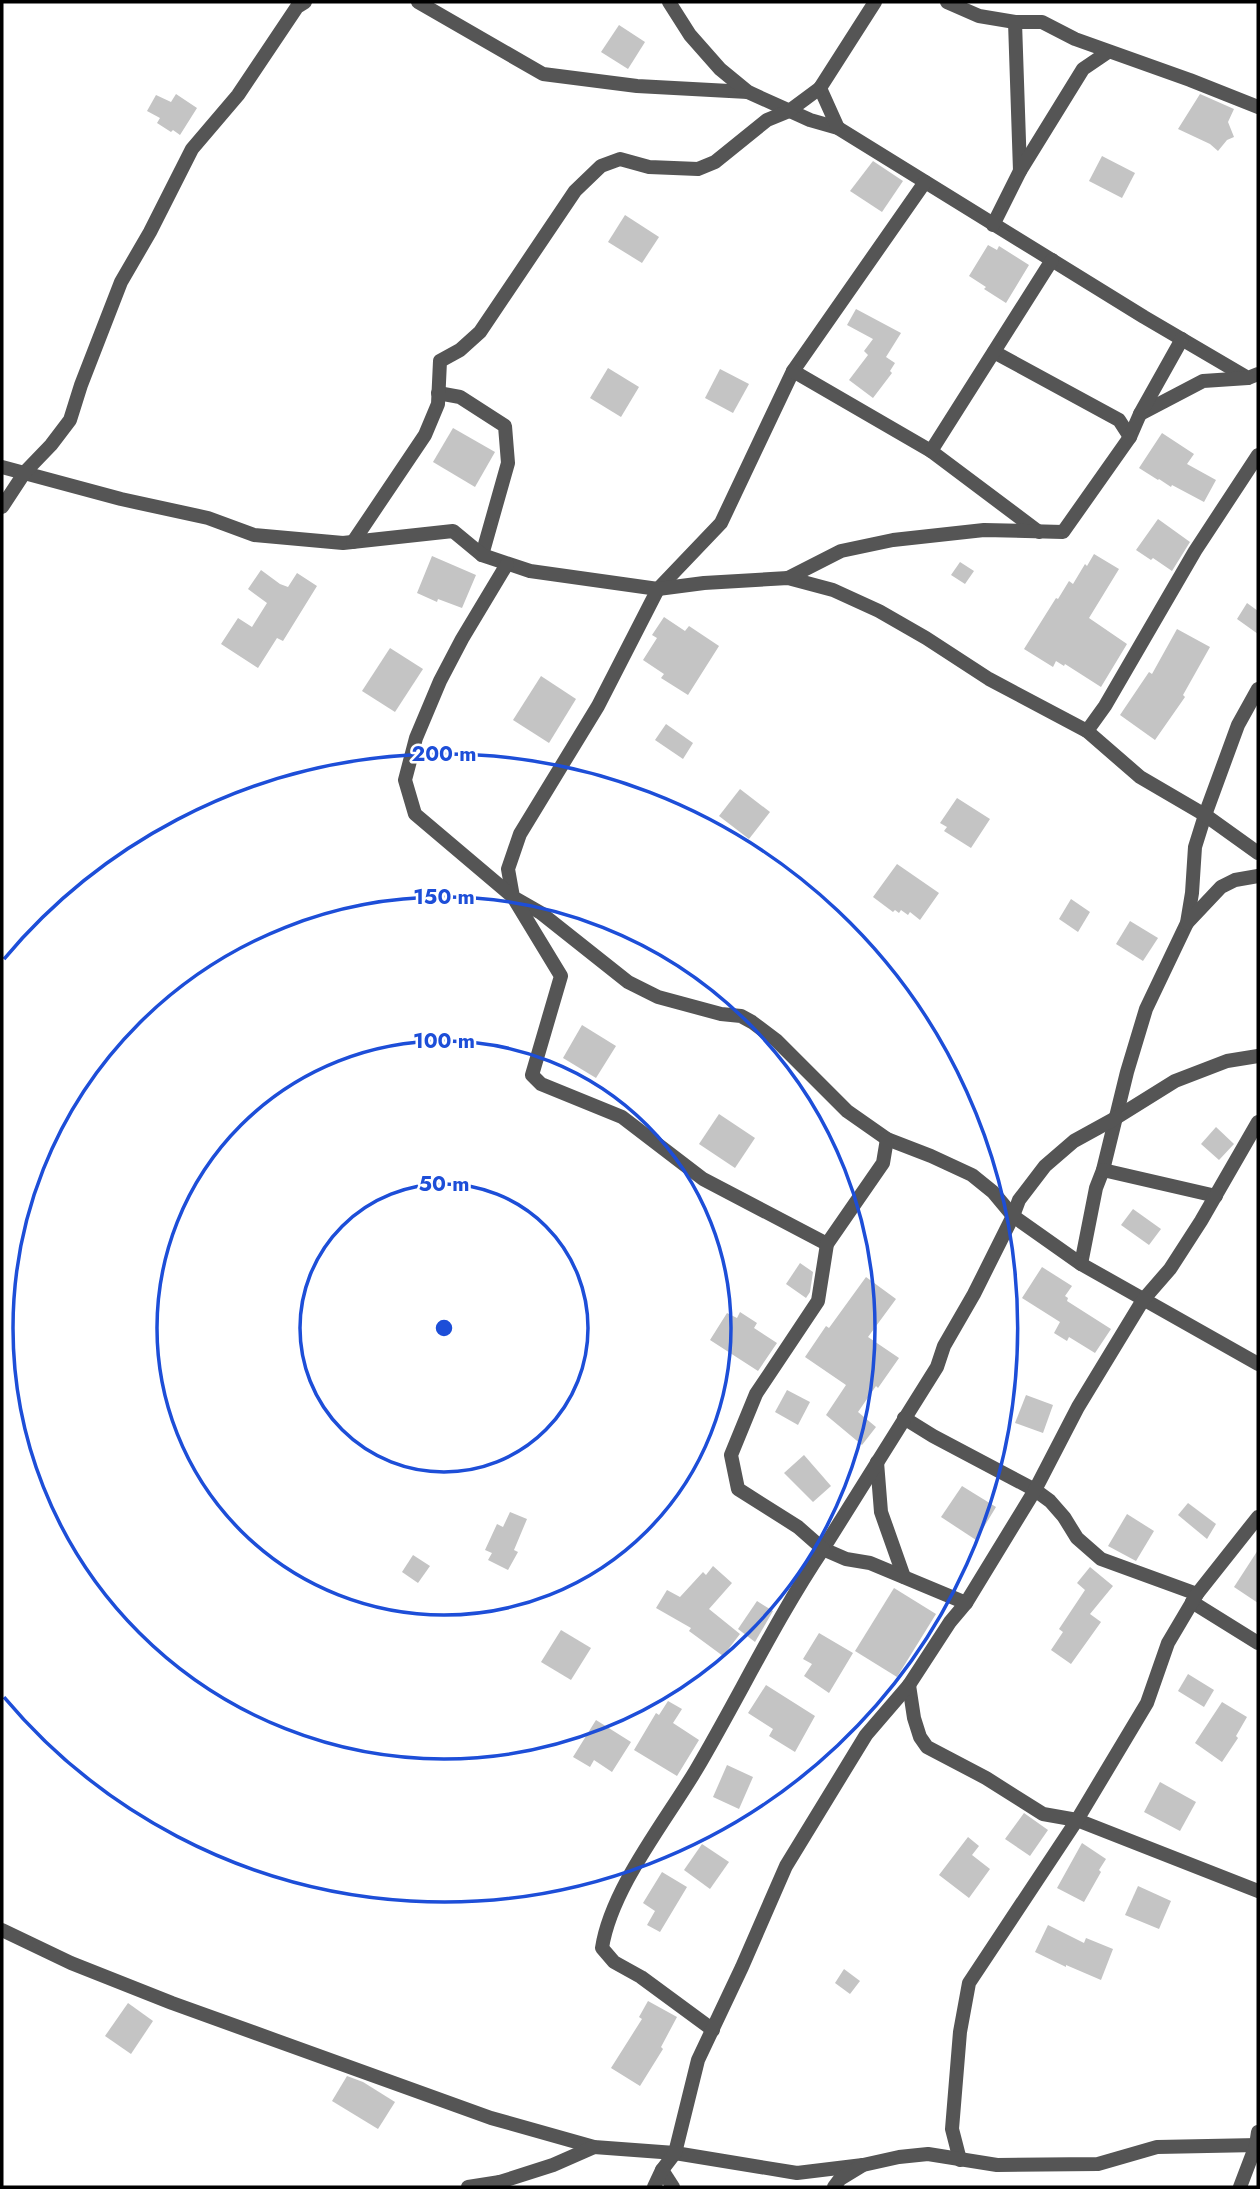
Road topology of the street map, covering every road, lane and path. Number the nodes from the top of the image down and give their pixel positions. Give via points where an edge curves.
1 (305, 2) edge
2 (418, 2) edge
3 (669, 2) edge
4 (875, 2) edge
5 (947, 2) edge
6 (1015, 22) junction
7 (1108, 52) junction
8 (820, 88) junction
9 (748, 92) junction
10 (1258, 107) edge
11 (789, 111) junction
12 (838, 128) junction
13 (1020, 171) junction
14 (925, 182) junction
15 (993, 225) junction
16 (1052, 260) junction
17 (1182, 339) junction
18 (994, 352) junction
19 (793, 371) junction
20 (1255, 379) edge
21 (438, 393) junction
22 (1140, 414) junction
23 (1130, 437) junction
24 (931, 452) junction
25 (1258, 454) edge
26 (2, 467) edge
27 (25, 472) junction
28 (2, 506) edge
29 (1039, 532) junction
30 (353, 542) junction
31 (482, 555) junction
32 (507, 564) junction
33 (788, 579) junction
34 (658, 589) junction
35 (1258, 689) edge
36 (1087, 731) junction
37 (1205, 815) junction
38 (1258, 853) edge
39 (1258, 876) edge
40 (513, 897) junction
41 (1187, 923) junction
42 (1258, 1056) edge
43 (1114, 1119) junction
44 (1258, 1122) edge
45 (887, 1139) junction
46 (1103, 1170) junction
47 (1216, 1196) junction
48 (1013, 1216) junction
49 (827, 1244) junction
50 (1081, 1264) junction
51 (1143, 1300) junction
52 (1258, 1364) edge
53 (904, 1418) junction
54 (877, 1461) junction
55 (1035, 1490) junction
56 (1258, 1517) edge
57 (823, 1549) junction
58 (904, 1577) junction
59 (1194, 1598) junction
60 (966, 1603) junction
61 (1258, 1643) edge
62 (909, 1685) junction
63 (1077, 1820) junction
64 (1258, 1891) edge
65 (2, 1930) edge
66 (713, 2030) junction
67 (1257, 2141) edge
68 (593, 2147) junction
69 (675, 2153) junction
70 (960, 2160) junction
71 (863, 2165) junction
72 (662, 2170) junction
73 (497, 2185) edge
74 (468, 2187) edge
75 (654, 2187) edge
76 (673, 2187) edge
77 (834, 2187) edge
78 (1241, 2187) edge

1 - 27 street via 191,149 121,282 70,420
2 - 9 street via 543,74 637,86
3 - 9 street via 690,35
4 - 8 street
5 - 6 street via 979,16
6 - 7 street via 1042,22
6 - 13 street
7 - 10 street
7 - 13 street via 1083,69
8 - 11 street
8 - 12 street
9 - 11 street
11 - 12 street
11 - 21 street via 767,120 715,162 698,169 649,167 620,159 601,166 575,191 480,332 440,361
12 - 14 street
13 - 15 street
14 - 15 street
14 - 19 street
15 - 16 street
16 - 17 street
16 - 18 street
17 - 20 street
17 - 22 street
18 - 23 street via 1119,420
18 - 24 street
19 - 24 street
19 - 34 street via 721,523
20 - 22 street via 1203,381
21 - 30 street via 425,435
21 - 31 street via 460,397 505,426 508,463
22 - 23 street
23 - 29 street via 1063,532
24 - 29 street
25 - 36 street
26 - 27 street
27 - 28 street
27 - 30 street via 208,518 254,535
29 - 33 street via 985,530 893,540 841,551
30 - 31 street via 453,531
31 - 32 street
32 - 34 street
32 - 40 street via 440,681 416,738 405,780 415,814
33 - 34 street
33 - 36 street via 833,590 879,611 989,679
34 - 40 street via 598,706 520,834 508,869
35 - 37 street via 1238,725
36 - 37 street via 1140,777
37 - 38 street
37 - 41 street via 1195,847
39 - 41 street via 1221,887
40 - 45 street via 541,913 628,982 658,997 752,1022 847,1111
40 - 49 street via 561,976 532,1075 541,1084 622,1117 703,1179
41 - 43 street via 1146,1009
42 - 43 street via 1227,1061 1175,1081
43 - 46 street
43 - 48 street via 1074,1141 1045,1166 1019,1200
44 - 47 street
45 - 48 street via 972,1175
45 - 49 street via 883,1163
46 - 47 street
46 - 50 street
47 - 51 street via 1170,1269
48 - 50 street
48 - 53 street via 937,1367
49 - 57 street via 818,1301 756,1394 731,1455 738,1489 798,1527
50 - 51 street
51 - 52 street
51 - 55 street via 1078,1407
53 - 54 street
53 - 55 street
54 - 57 street
54 - 58 street via 881,1512
55 - 59 street via 1101,1559
55 - 60 street
56 - 59 street
57 - 58 street
57 - 66 street via 623,1888 605,1927 602,1948 614,1962
58 - 60 street
59 - 61 street
59 - 63 street via 1168,1643 1147,1703
60 - 62 street
62 - 63 street via 914,1718 927,1746 1043,1814
62 - 66 street via 866,1734 786,1866
63 - 64 street
63 - 70 street via 969,1983 952,2129
65 - 68 street via 185,2008 491,2118
66 - 69 street via 698,2060
67 - 70 street via 1157,2147 1098,2164 997,2165
67 - 78 street
68 - 69 street
68 - 73 street
69 - 71 street via 797,2174
69 - 72 street
70 - 71 street via 928,2154
71 - 77 street
72 - 75 street
72 - 76 street
73 - 74 street

